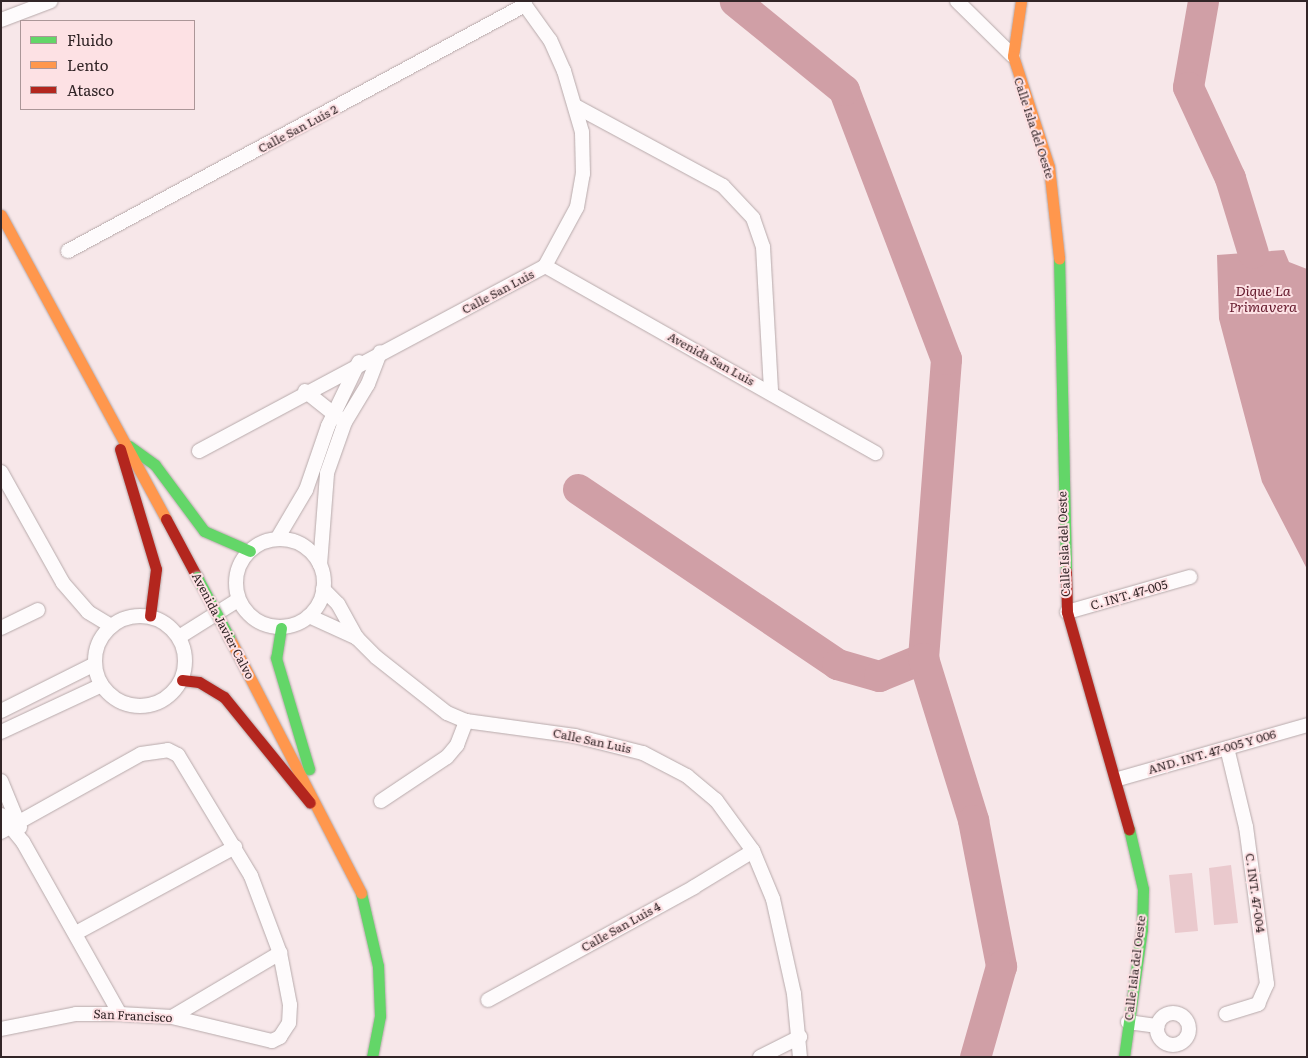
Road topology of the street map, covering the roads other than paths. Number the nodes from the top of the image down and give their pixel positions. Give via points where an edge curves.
1 (51, 1) edge
2 (957, 1) edge
3 (1021, 1) edge
4 (524, 3) edge
5 (1, 20) edge
6 (1012, 56) junction
7 (577, 108) junction
8 (1, 215) edge
9 (68, 251) dead end
10 (546, 266) junction
11 (380, 352) junction
12 (359, 362) junction
13 (305, 391) junction
14 (771, 392) junction
15 (339, 418) junction
16 (118, 429) junction
17 (125, 443) junction
18 (199, 451) dead end
19 (876, 453) dead end
20 (1, 472) edge
21 (277, 539) junction
22 (250, 551) junction
23 (320, 565) junction
24 (1190, 577) dead end
25 (323, 590) junction
26 (238, 600) junction
27 (38, 610) dead end
28 (1067, 612) junction
29 (150, 616) junction
30 (309, 616) junction
31 (111, 626) junction
32 (1, 628) edge
33 (282, 628) junction
34 (179, 637) junction
35 (357, 638) junction
36 (95, 664) junction
37 (182, 680) junction
38 (102, 685) junction
39 (1, 711) edge
40 (466, 721) junction
41 (1307, 725) edge
42 (1, 732) edge
43 (1227, 748) junction
44 (1118, 778) junction
45 (1, 780) edge
46 (381, 801) dead end
47 (323, 814) junction
48 (7, 823) edge
49 (235, 847) junction
50 (753, 851) junction
51 (76, 933) junction
52 (280, 953) junction
53 (488, 1000) dead end
54 (120, 1014) junction
55 (1226, 1014) dead end
56 (172, 1017) junction
57 (1128, 1022) junction
58 (1158, 1026) dead end
59 (1, 1029) edge
60 (800, 1037) junction
61 (372, 1057) edge
62 (760, 1057) edge
63 (800, 1057) edge
64 (1124, 1057) edge

1 - 5 street
2 - 6 street, Calle Isla del Oeste
3 - 6 street, Calle Isla del Oeste
4 - 7 street, Calle San Luis via 550,40
4 - 9 street, Calle San Luis 2
6 - 28 street, Calle Isla del Oeste via 1049,167 1059,236
7 - 10 street, Calle San Luis via 583,148 577,207
7 - 14 street via 723,186 753,218 763,247
8 - 16 street, Avenida Javier Calvo
10 - 11 street, Calle San Luis
10 - 14 street, Avenida San Luis
11 - 12 street, Calle San Luis
11 - 15 street via 368,384
12 - 13 street, Calle San Luis
12 - 15 street
13 - 15 street
13 - 18 street, Calle San Luis
14 - 19 street, Avenida San Luis
15 - 21 street via 306,490
15 - 23 street via 327,473
16 - 17 street, Avenida Javier Calvo
16 - 29 street via 122,465 156,569
17 - 22 street via 155,465 204,532
17 - 47 street, Avenida Javier Calvo, bridge
20 - 31 street via 62,582 88,612
21 - 22 street
21 - 23 street via 303,546
22 - 26 street via 240,565 235,582
23 - 25 street
24 - 28 street, C. INT. 47-005
25 - 30 street
25 - 35 street, Calle San Luis via 338,604
26 - 33 street via 256,621
26 - 34 street
27 - 32 street
28 - 44 street, Calle Isla del Oeste
29 - 31 street via 129,617
29 - 34 street via 161,620
30 - 33 street
30 - 35 street, Calle San Luis
31 - 36 street via 96,650
33 - 47 street via 276,658
34 - 37 street via 185,651
35 - 40 street, Calle San Luis via 428,701
36 - 38 street
36 - 39 street
37 - 38 street via 170,695 152,704 133,706 115,699
37 - 47 street via 199,682 224,697 297,790
38 - 42 street
40 - 46 street via 457,745 447,757
40 - 50 street, Calle San Luis via 575,736 643,753 701,786 732,819
41 - 43 street, AND. INT. 47-005 Y 006
43 - 44 street, AND. INT. 47-005 Y 006
43 - 55 street, C. INT. 47-004 via 1246,827 1267,984 1258,1004
44 - 57 street, Calle Isla del Oeste via 1143,889 1142,929
45 - 48 street
47 - 61 street, Avenida Javier Calvo via 364,902 378,966 380,1016
48 - 49 street via 141,754 168,750 178,755 189,769
48 - 51 street via 23,842
49 - 51 street
49 - 52 street via 251,876
50 - 53 street, Calle San Luis 4
50 - 60 street, Calle San Luis via 773,899 786,947
51 - 54 street
52 - 56 street
52 - 56 street, San Francisco via 290,1006 289,1022 280,1037 263,1042
54 - 56 street, San Francisco
54 - 59 street, San Francisco via 76,1014
57 - 58 street
57 - 64 street, Calle Isla del Oeste
60 - 62 street
60 - 63 street, Calle San Luis

